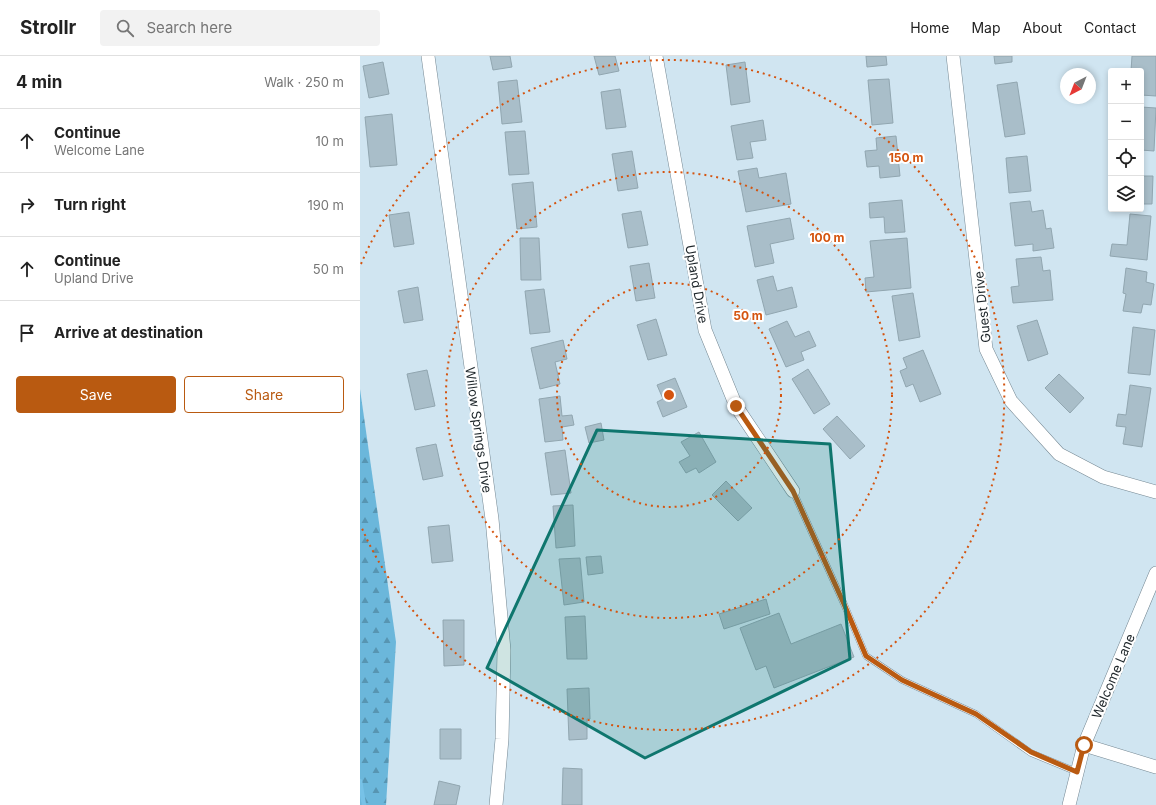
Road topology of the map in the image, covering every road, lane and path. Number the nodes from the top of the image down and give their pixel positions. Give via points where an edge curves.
1 (428, 56) edge
2 (656, 56) edge
3 (953, 56) edge
4 (793, 491) joint
5 (1156, 492) edge
6 (1156, 573) edge
7 (1084, 745) junction
8 (1156, 767) edge
9 (1077, 772) junction
10 (496, 805) edge
11 (1069, 805) edge

1 - 10 street, Willow Springs Drive via 492,520 504,650 502,740
2 - 4 street, Upland Drive via 705,330 736,406
3 - 5 street, Guest Drive via 986,349 1011,401 1059,454 1103,477
4 - 9 lane via 866,656 902,680 976,714 1031,752
6 - 7 street, Welcome Lane
7 - 8 street
7 - 9 street, Welcome Lane
9 - 11 street, Welcome Lane

